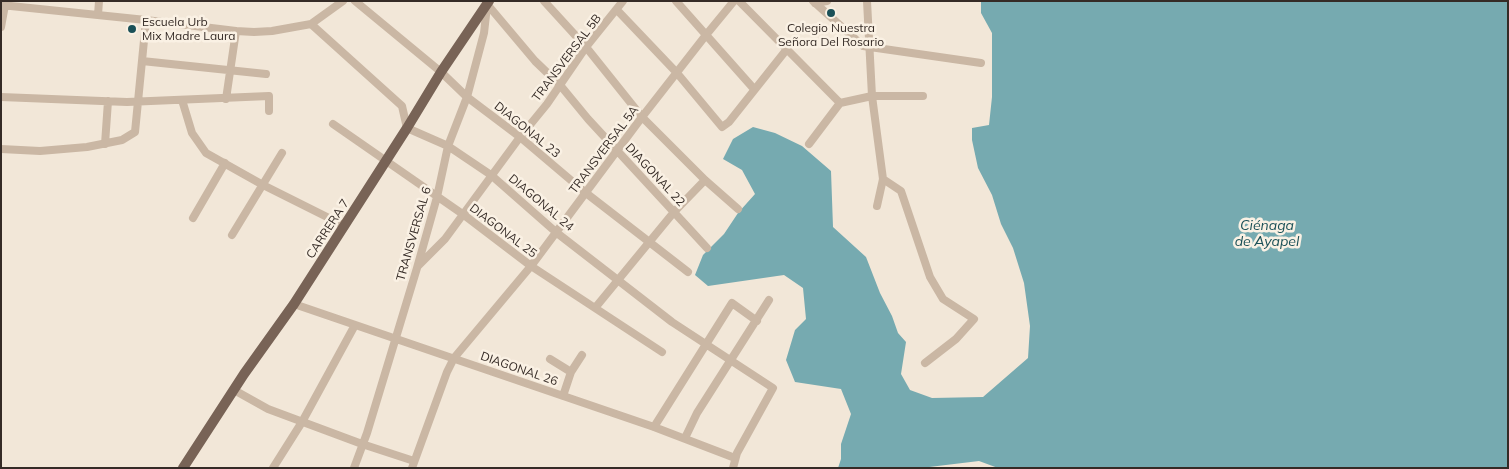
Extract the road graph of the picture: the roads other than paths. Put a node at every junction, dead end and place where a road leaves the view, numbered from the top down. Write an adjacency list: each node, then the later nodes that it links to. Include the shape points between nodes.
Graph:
1 (99, 1): 15 (street)
2 (343, 1): 17 (street)
3 (355, 1): 27 (street, DIAGONAL 23)
4 (544, 1): 21 (street)
5 (623, 1): 14 (street, TRANSVERSAL 5B)
6 (676, 1): 20 (street)
7 (734, 1): 20 (street, TRANSVERSAL 5A)
8 (739, 1): 23 (street)
9 (827, 1): 11 (street)
10 (867, 1): 22 (street)
11 (814, 2): 22 (street, via 863,46)
12 (488, 3): 27 (main road, CARRERA 7); 30 (street, DIAGONAL 22, via 535,61); 35 (street, TRANSVERSAL 6, via 484,33)
13 (3, 5): 15 (street); 18 (street)
14 (617, 10): 21 (street, TRANSVERSAL 5B); 28 (street)
15 (98, 15): 16 (street)
16 (146, 20): 19 (street); 24 (street)
17 (311, 24): 19 (street, via 272,31); 44 (street, via 402,106)
18 (1, 27)
19 (236, 31): 26 (street)
20 (706, 35): 28 (street, TRANSVERSAL 5A); 31 (street)
21 (586, 47): 30 (street, TRANSVERSAL 5B); 42 (street)
22 (869, 47): 25 (street); 32 (street)
23 (787, 49): 31 (street); 40 (street)
24 (142, 61): 26 (street); 39 (street)
25 (981, 63)
26 (231, 70): 29 (street); 36 (street)
27 (441, 72): 35 (street, DIAGONAL 23); 44 (main road, CARRERA 7)
28 (677, 73): 31 (street, via 722,127); 42 (street, TRANSVERSAL 5A)
29 (266, 74)
30 (560, 85): 45 (street, TRANSVERSAL 5B); 50 (street, DIAGONAL 22)
31 (754, 89)
32 (872, 96): 33 (street); 40 (street); 55 (street)
33 (923, 96)
34 (1, 97): 38 (street)
35 (467, 97): 45 (street, DIAGONAL 23); 48 (street, TRANSVERSAL 6)
36 (226, 99): 37 (street); 41 (street, via 269,96)
37 (182, 100): 39 (street); 53 (street, via 192,133 206,153)
38 (108, 101): 39 (street); 46 (street)
39 (138, 102): 46 (street, via 135,132 122,140)
40 (840, 103): 47 (street)
41 (270, 111)
42 (642, 117): 50 (street, TRANSVERSAL 5A); 56 (street)
43 (334, 124): 52 (street, DIAGONAL 25)
44 (408, 128): 48 (street, DIAGONAL 24); 52 (main road, CARRERA 7)
45 (520, 137): 54 (street, TRANSVERSAL 5B); 58 (street, DIAGONAL 23)
46 (104, 144): 49 (street, via 40,151)
47 (809, 144)
48 (448, 146): 54 (street, DIAGONAL 24); 59 (street, TRANSVERSAL 6)
49 (1, 150)
50 (617, 151): 58 (street, TRANSVERSAL 5A); 62 (street, DIAGONAL 22)
51 (282, 153): 57 (street)
52 (387, 160): 59 (street, DIAGONAL 25); 65 (main road, CARRERA 7)
53 (225, 163): 57 (street); 64 (street)
54 (491, 175): 63 (street, TRANSVERSAL 5B); 66 (street, DIAGONAL 24)
55 (883, 179): 60 (street); 86 (street, via 901,190 930,277 943,299 974,320 956,339)
56 (705, 180): 61 (street); 62 (street)
57 (262, 184): 65 (street); 67 (street)
58 (586, 193): 66 (street, TRANSVERSAL 5A); 68 (street, DIAGONAL 23)
59 (437, 197): 63 (street, DIAGONAL 25); 71 (street, TRANSVERSAL 6)
60 (877, 206)
61 (738, 209)
62 (674, 212): 68 (street); 69 (street, DIAGONAL 22)
63 (464, 215): 70 (street, DIAGONAL 25); 71 (street, TRANSVERSAL 5B)
64 (193, 218)
65 (345, 226): 75 (main road, CARRERA 7)
66 (557, 233): 70 (street, TRANSVERSAL 5A); 73 (street, DIAGONAL 24)
67 (232, 235)
68 (648, 243): 72 (street, DIAGONAL 23); 73 (street)
69 (707, 248)
70 (531, 266): 76 (street, DIAGONAL 25); 83 (street, TRANSVERSAL 5A)
71 (417, 268): 79 (street, TRANSVERSAL 6)
72 (688, 272)
73 (618, 281): 76 (street); 80 (street, DIAGONAL 24)
74 (769, 300): 77 (street)
75 (294, 304): 78 (street, DIAGONAL 26); 88 (main road, CARRERA 7)
76 (595, 308): 81 (street, DIAGONAL 25)
77 (756, 321): 80 (street, via 732,304); 85 (street)
78 (355, 325): 79 (street, DIAGONAL 26); 90 (street)
79 (396, 338): 83 (street, DIAGONAL 26); 93 (street, TRANSVERSAL 6)
80 (706, 344): 85 (street, DIAGONAL 24); 91 (street)
81 (662, 352)
82 (582, 355): 87 (street)
83 (454, 358): 89 (street, DIAGONAL 26); 95 (street, TRANSVERSAL 5A)
84 (550, 358): 87 (street)
85 (730, 359): 92 (street); 94 (street, DIAGONAL 24, via 773,388)
86 (925, 362)
87 (571, 372): 89 (street)
88 (234, 390): 90 (street, via 268,409); 96 (main road, CARRERA 7)
89 (563, 396): 91 (street, DIAGONAL 26)
90 (302, 422): 93 (street); 97 (street)
91 (654, 427): 92 (street, DIAGONAL 26)
92 (685, 438): 94 (street, DIAGONAL 26)
93 (362, 444): 95 (street); 98 (street, TRANSVERSAL 6)
94 (735, 458): 99 (street)
95 (413, 464)
96 (183, 468)
97 (273, 468)
98 (354, 468)
99 (733, 468)

